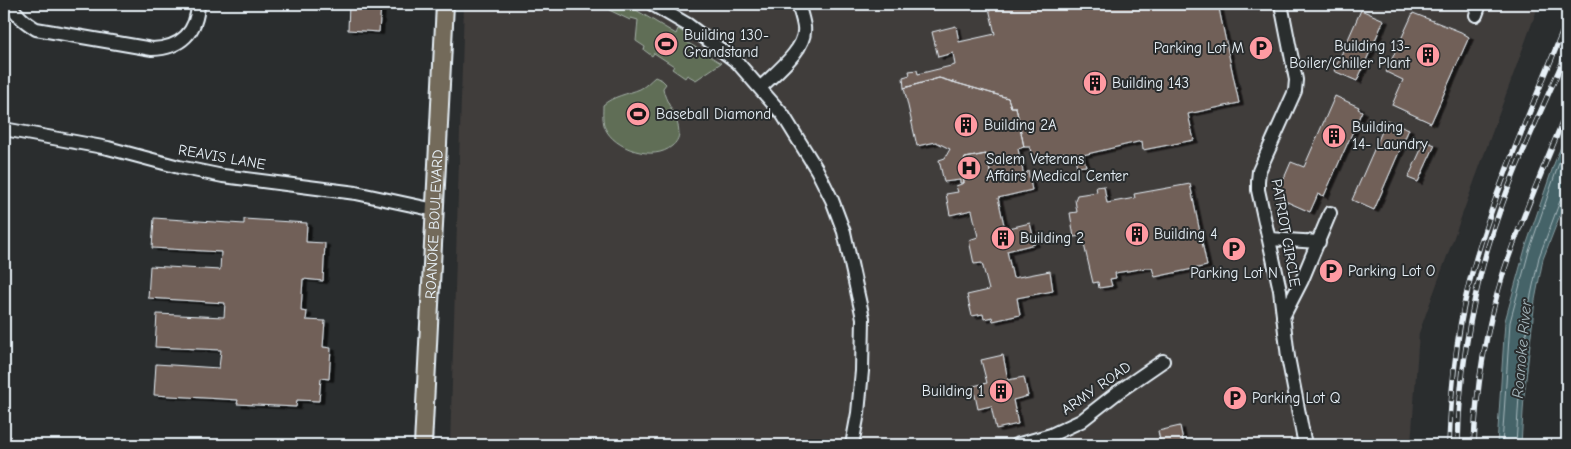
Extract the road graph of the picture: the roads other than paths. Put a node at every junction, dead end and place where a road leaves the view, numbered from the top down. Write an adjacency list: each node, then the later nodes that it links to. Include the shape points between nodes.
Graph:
1 (10, 4): 2 (street, via 26,23 36,29 152,49 181,41 194,26)
2 (198, 4)
3 (444, 4): 9 (main road, ROANOKE BOULEVARD)
4 (652, 4): 7 (street, via 688,24 737,62)
5 (798, 4): 7 (street, via 804,29 799,48)
6 (1281, 4): 11 (street, PATRIOT CIRCLE, via 1296,80 1293,97 1258,176 1258,190)
7 (760, 88): 16 (street, via 783,115 817,170 844,232 863,318 862,371)
8 (4, 129): 9 (street, REAVIS LANE, via 108,148 214,174 356,193)
9 (435, 210): 15 (main road, ROANOKE BOULEVARD)
10 (1330, 213): 12 (street)
11 (1270, 239): 12 (street); 13 (street, PATRIOT CIRCLE)
12 (1319, 242): 13 (street)
13 (1283, 317): 18 (street, PATRIOT CIRCLE)
14 (1163, 361): 17 (street, ARMY ROAD, via 1081,421 1051,435)
15 (423, 445)
16 (852, 445)
17 (1016, 445)
18 (1305, 445)

